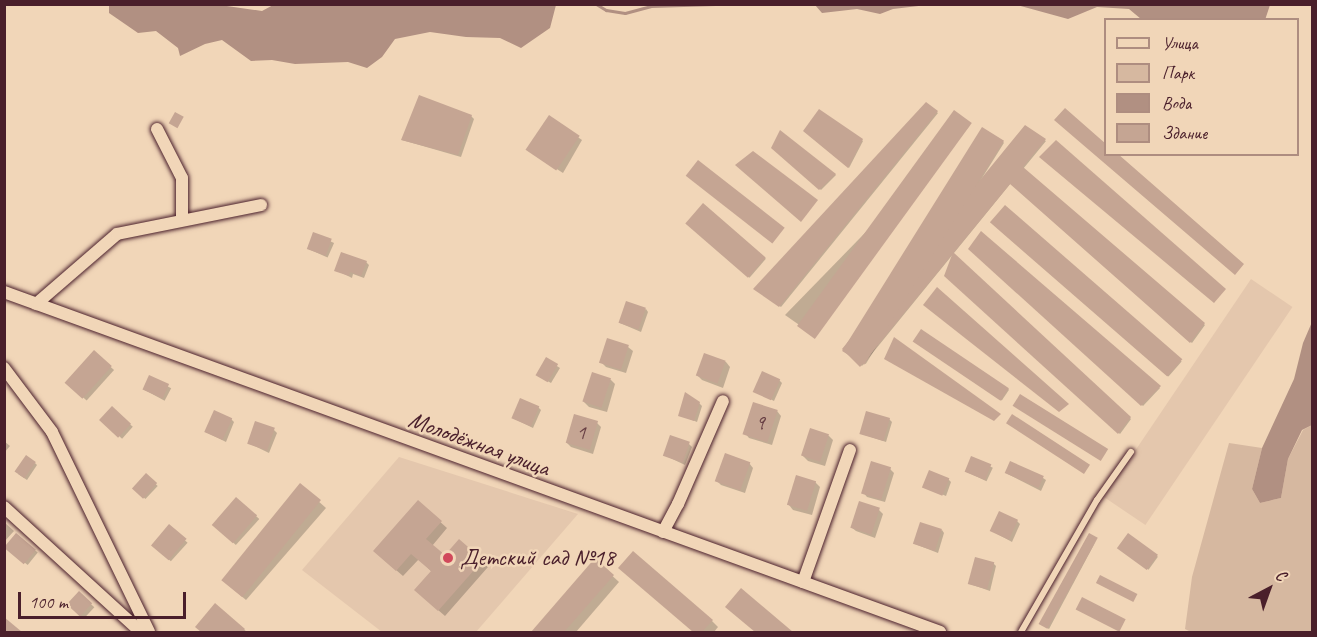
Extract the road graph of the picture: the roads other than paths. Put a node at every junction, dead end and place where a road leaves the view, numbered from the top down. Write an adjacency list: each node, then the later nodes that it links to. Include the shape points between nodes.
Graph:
1 (157, 129): 3 (street, via 182,178)
2 (261, 205): 3 (street)
3 (182, 219): 5 (street, via 117,234)
4 (4, 292): 5 (street, Молодёжная улица)
5 (36, 304): 11 (street, Молодёжная улица)
6 (4, 368): 14 (street, via 52,432)
7 (723, 401): 11 (street)
8 (850, 450): 12 (street)
9 (1131, 452): 16 (lane, via 1097,500)
10 (4, 507): 13 (street)
11 (663, 532): 12 (street, Молодёжная улица)
12 (803, 582): 15 (street, Молодёжная улица)
13 (141, 633)
14 (149, 633)
15 (940, 633)
16 (1021, 633)

